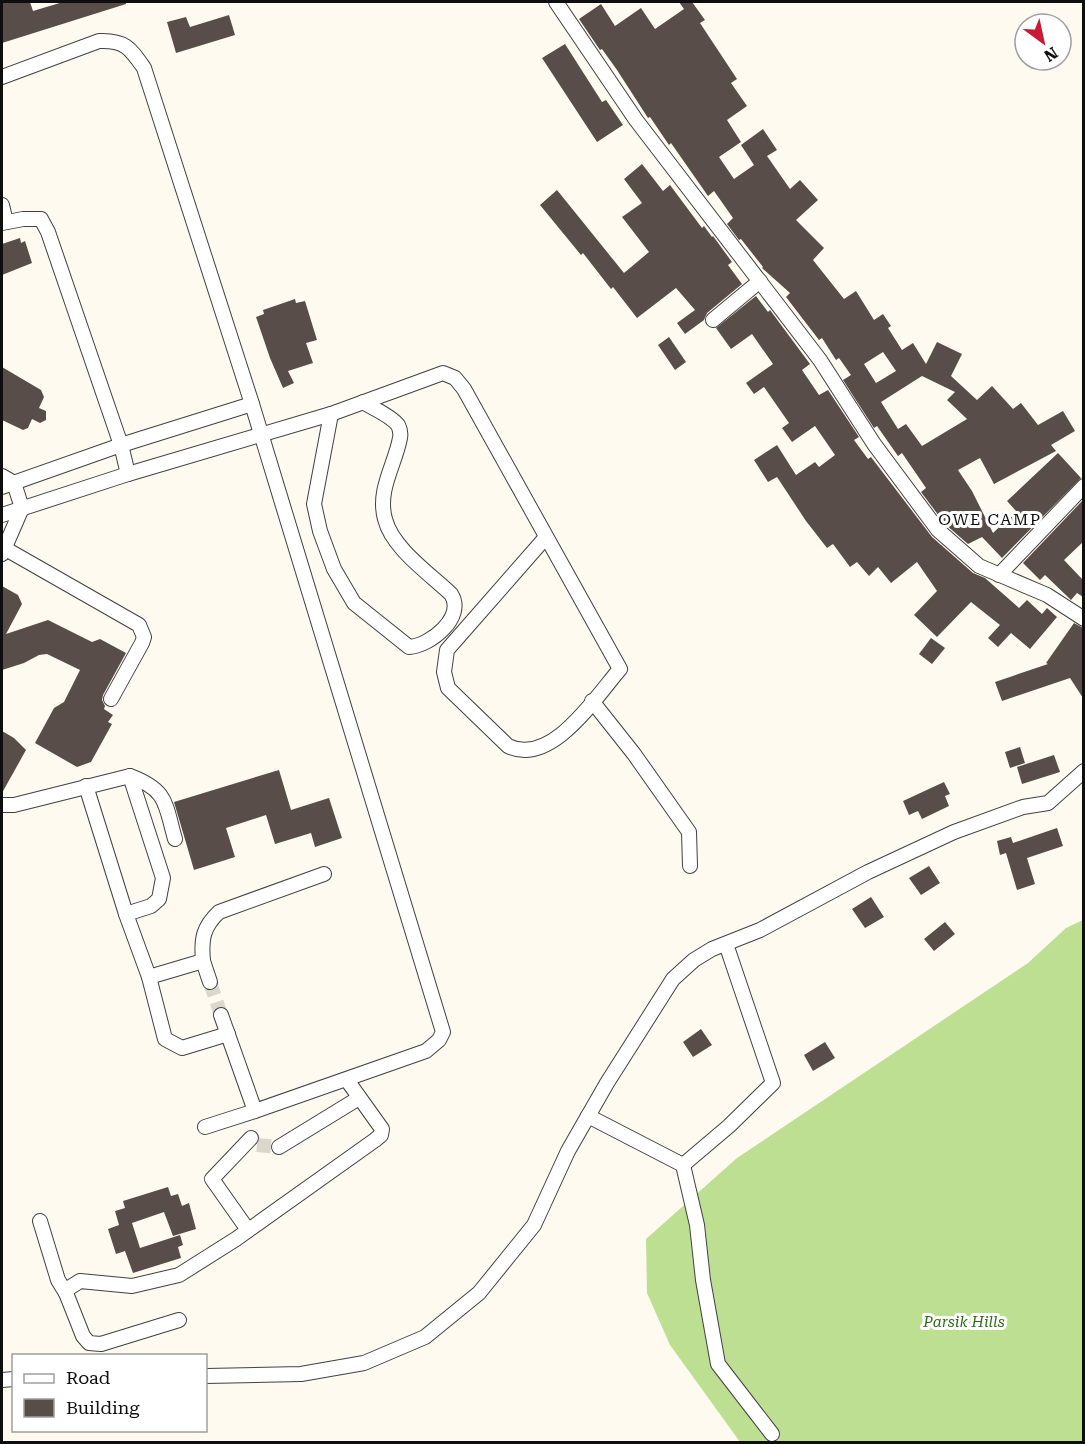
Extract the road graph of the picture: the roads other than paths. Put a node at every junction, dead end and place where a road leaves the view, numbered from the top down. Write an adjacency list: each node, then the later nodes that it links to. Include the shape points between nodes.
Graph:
1 (556, 2): 5 (street, via 636,120)
2 (2, 77): 8 (street, via 99,41 114,40 129,48 144,68)
3 (2, 205): 4 (street)
4 (4, 223): 11 (street, via 35,218 44,224)
5 (760, 281): 6 (street); 20 (street, via 938,530 979,566)
6 (713, 320)
7 (363, 402): 9 (street); 9 (street, via 393,420 401,431 383,495 385,519 405,553 456,601 448,624 420,646 409,647 354,603 334,569 314,504); 18 (street, via 443,373 455,378)
8 (252, 404): 10 (street); 11 (street)
9 (331, 414): 10 (street)
10 (261, 434): 12 (street); 38 (street, via 443,1032 426,1051)
11 (121, 445): 12 (street); 14 (street)
12 (128, 474): 16 (street)
13 (2, 476): 14 (street)
14 (8, 485): 16 (street)
15 (1083, 486): 20 (street)
16 (22, 508): 17 (street); 19 (street)
17 (2, 515)
18 (546, 537): 23 (street, via 620,669); 23 (street, via 447,650 444,672 448,688 516,750 537,749 552,742)
19 (3, 551): 22 (street, via 139,625 142,643)
20 (999, 575): 21 (street, via 1047,595)
21 (1083, 619)
22 (111, 699)
23 (592, 701): 29 (street, via 689,832)
24 (1083, 771): 32 (street, via 1048,803 1023,807 954,832)
25 (130, 776): 26 (street); 28 (street, via 162,796); 31 (street, via 164,878 159,899 151,906)
26 (86, 786): 27 (street); 31 (street)
27 (2, 805)
28 (176, 839)
29 (690, 866)
30 (324, 874): 33 (street, via 219,912 207,924)
31 (126, 914): 34 (street)
32 (726, 944): 41 (street, via 694,960 673,979); 45 (street, via 773,1083)
33 (203, 961): 34 (street); 35 (street)
34 (149, 977): 37 (street, via 165,1039 182,1048)
35 (210, 982)
36 (222, 1015): 37 (street)
37 (228, 1034): 40 (street)
38 (347, 1080): 39 (street); 40 (street)
39 (359, 1098): 44 (street); 47 (street, via 381,1129 381,1135)
40 (255, 1112): 42 (street)
41 (588, 1116): 45 (street); 50 (street, via 534,1225 479,1293 425,1337 364,1363 302,1374)
42 (238, 1117): 43 (street); 47 (street, via 254,1142 212,1179)
43 (204, 1127)
44 (279, 1147)
45 (682, 1165): 51 (street, via 698,1225 718,1364)
46 (40, 1221): 48 (street, via 58,1280)
47 (249, 1230): 48 (street, via 179,1275 132,1286 80,1281)
48 (66, 1293): 49 (street, via 89,1343 101,1344)
49 (179, 1320)
50 (207, 1376)
51 (772, 1434)

